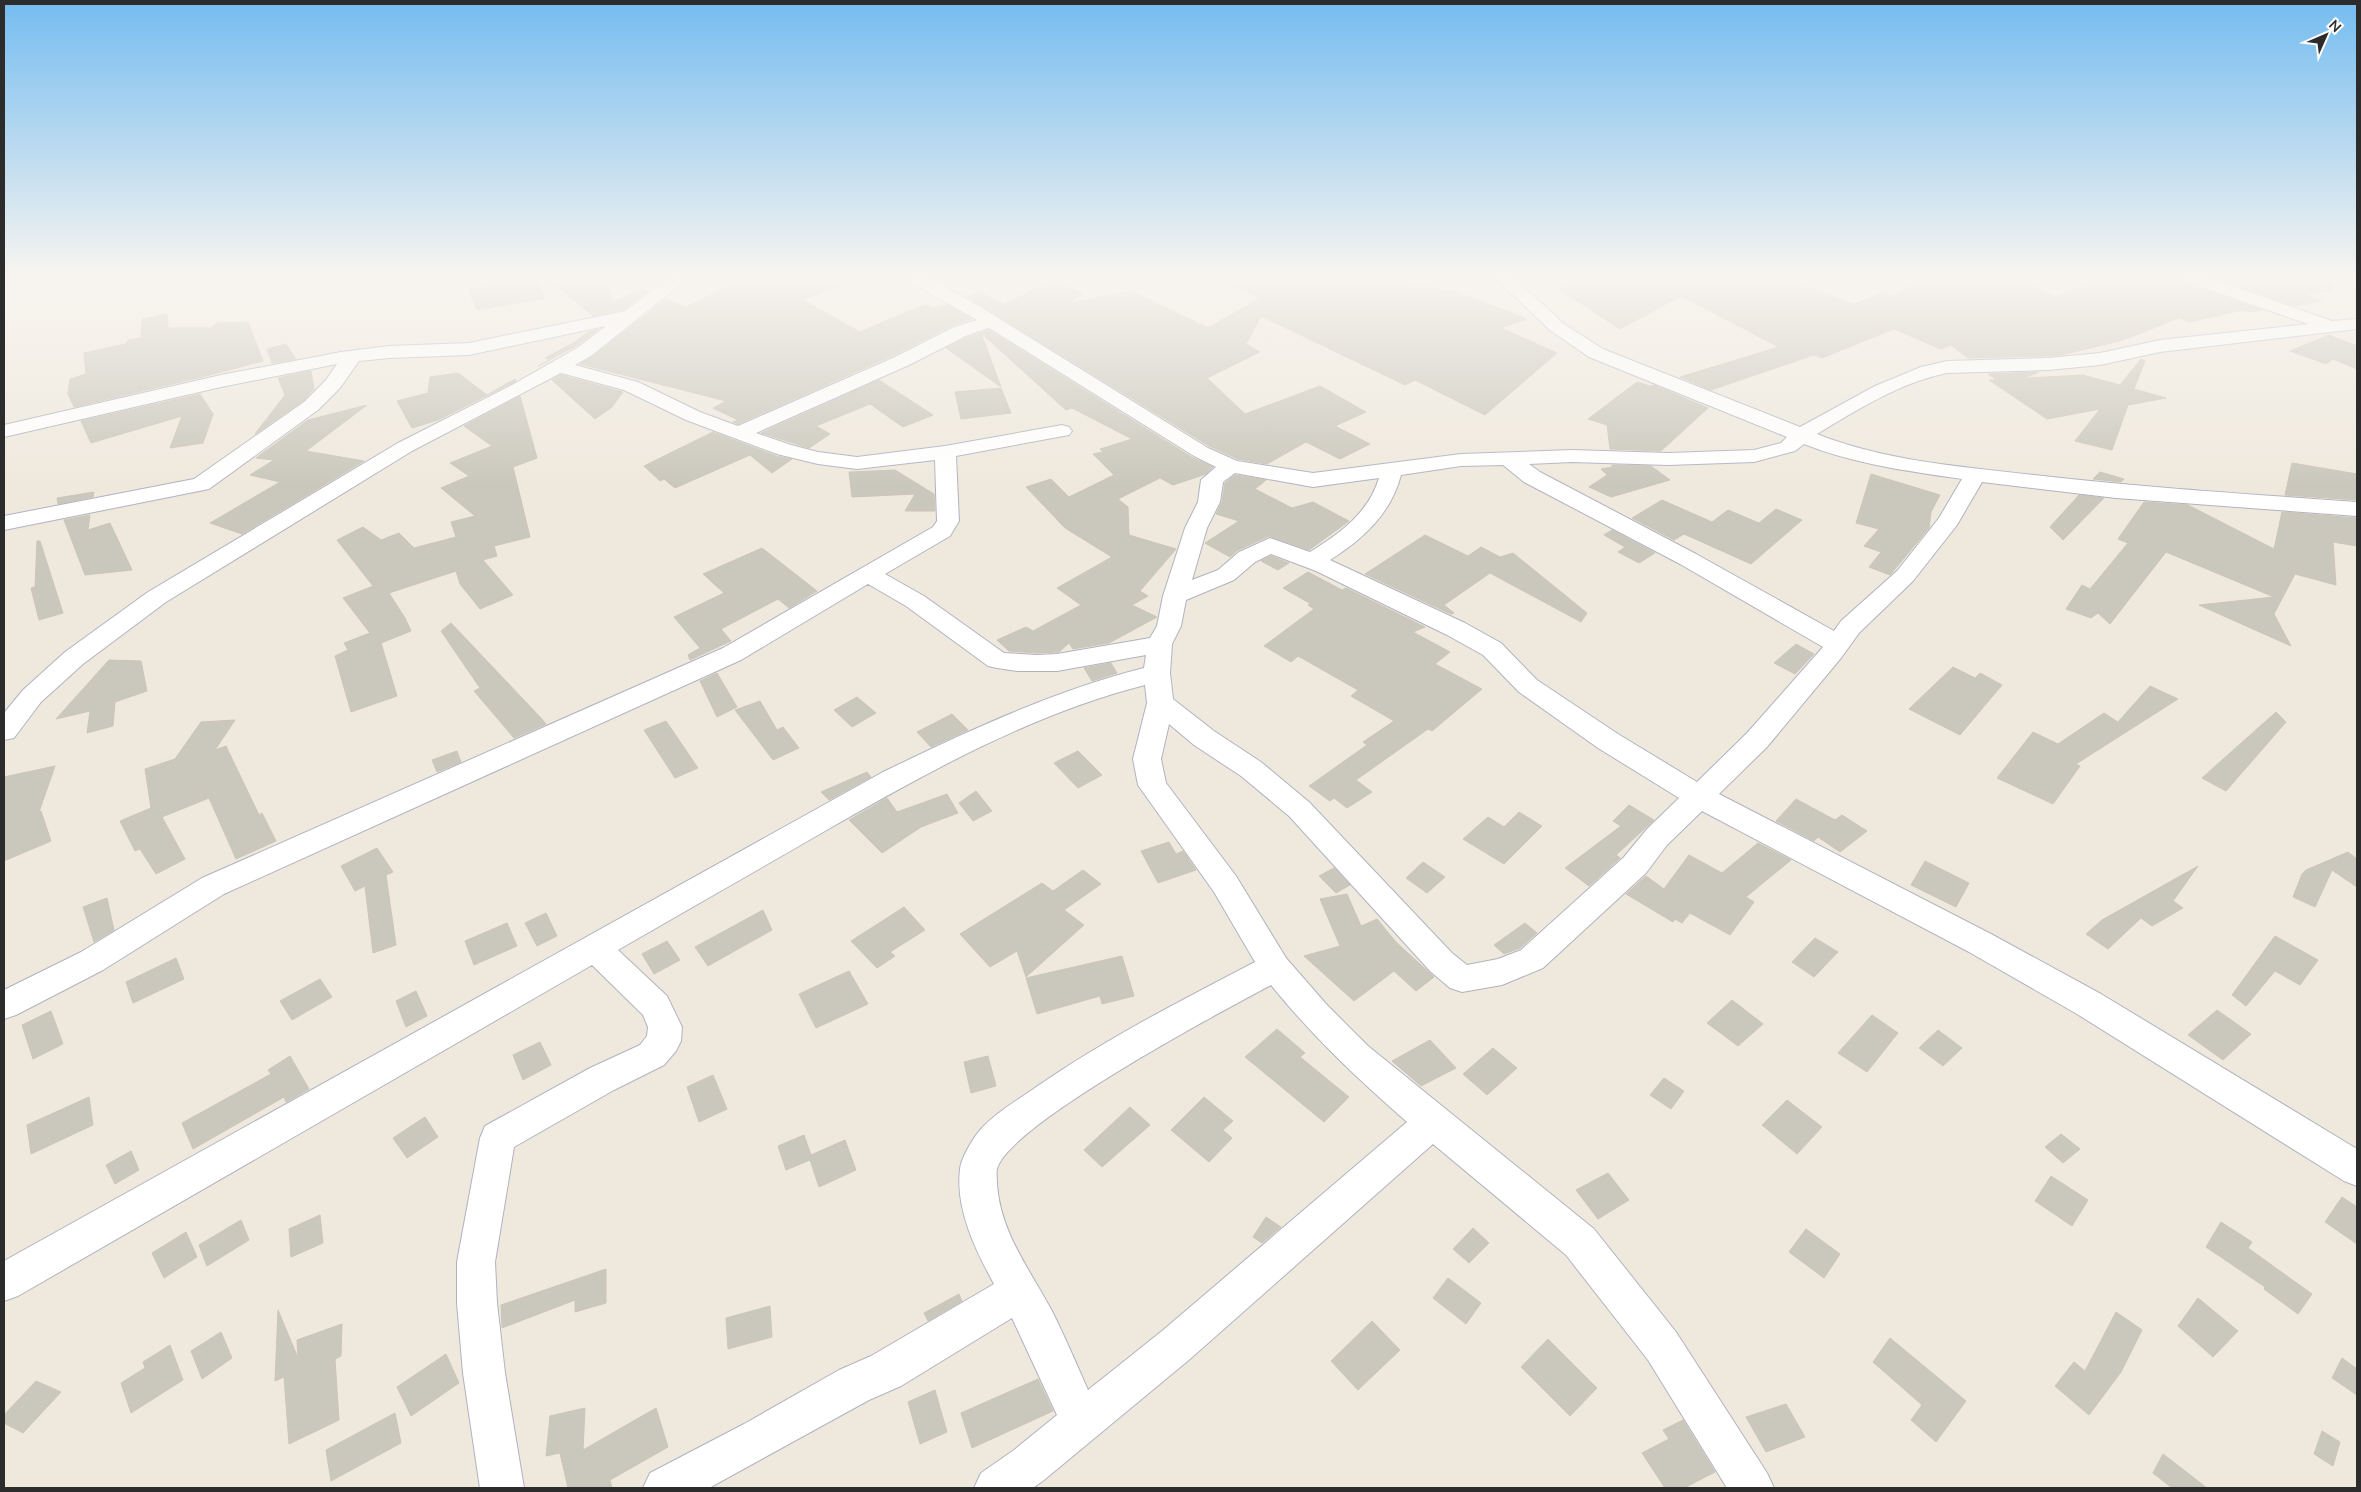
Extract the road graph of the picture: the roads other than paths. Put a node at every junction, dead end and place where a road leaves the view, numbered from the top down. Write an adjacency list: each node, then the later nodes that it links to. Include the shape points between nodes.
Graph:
1 (485, 346): 7 (street)
2 (592, 346): 8 (street)
3 (932, 346): 11 (street)
4 (1028, 346): 15 (street, via 1156,426)
5 (1582, 346): 12 (street)
6 (2163, 346): 12 (street, via 2100,360 1947,367 1928,371 1882,390)
7 (352, 356): 9 (street); 19 (street, via 333,384 311,406 201,484)
8 (558, 366): 11 (street, via 631,386 693,416); 25 (street, via 405,447 157,597 74,658 32,696)
9 (4, 431)
10 (1062, 431): 13 (street)
11 (738, 433): 13 (street, via 784,450 846,462)
12 (1801, 435): 14 (street, via 1788,447 1754,456); 17 (street, via 1861,455)
13 (945, 452): 21 (street, via 946,526 938,535)
14 (1508, 458): 16 (street); 23 (street, via 1532,477 1688,559)
15 (1231, 466): 16 (street, via 1314,480); 22 (street, via 1212,480 1209,502 1196,528)
16 (1399, 468): 20 (street, via 1391,472 1388,486 1363,523 1343,542)
17 (1975, 475): 18 (street, via 2116,491); 23 (street, via 1949,520 1905,576 1850,627)
18 (2357, 509)
19 (4, 523)
20 (1312, 561): 22 (street, via 1270,545 1226,575); 26 (street, via 1492,649 1528,686 1608,741)
21 (869, 575): 24 (street, via 915,601 997,660); 29 (street, via 732,654 430,786 213,886 92,961)
22 (1175, 596): 24 (street)
23 (1837, 644): 26 (street, via 1757,740)
24 (1159, 673): 26 (street, via 1204,738 1251,769 1299,810 1441,962 1462,979 1502,972 1532,959 1635,865 1656,837); 27 (street, via 1084,692 999,726 893,779); 28 (street, via 1147,760 1152,785 1225,884)
25 (4, 732)
26 (1700, 797): 31 (street, via 1980,943 2089,1004)
27 (594, 948): 32 (street); 35 (street, via 655,1006 665,1027 664,1041 652,1055 498,1138 476,1262 484,1373)
28 (1274, 967): 30 (street, via 1356,1056); 33 (street, via 1132,1045 1040,1103 990,1146 978,1166 984,1221 1000,1261)
29 (4, 1005)
30 (1433, 1122): 34 (street, via 1176,1345); 38 (street, via 1580,1242 1662,1346)
31 (2357, 1169)
32 (4, 1282)
33 (1018, 1292): 34 (street, via 1047,1344); 36 (street, via 886,1371 854,1385)
34 (1081, 1421): 37 (street, via 1030,1465)
35 (502, 1488)
36 (665, 1488)
37 (996, 1488)
38 (1752, 1488)

